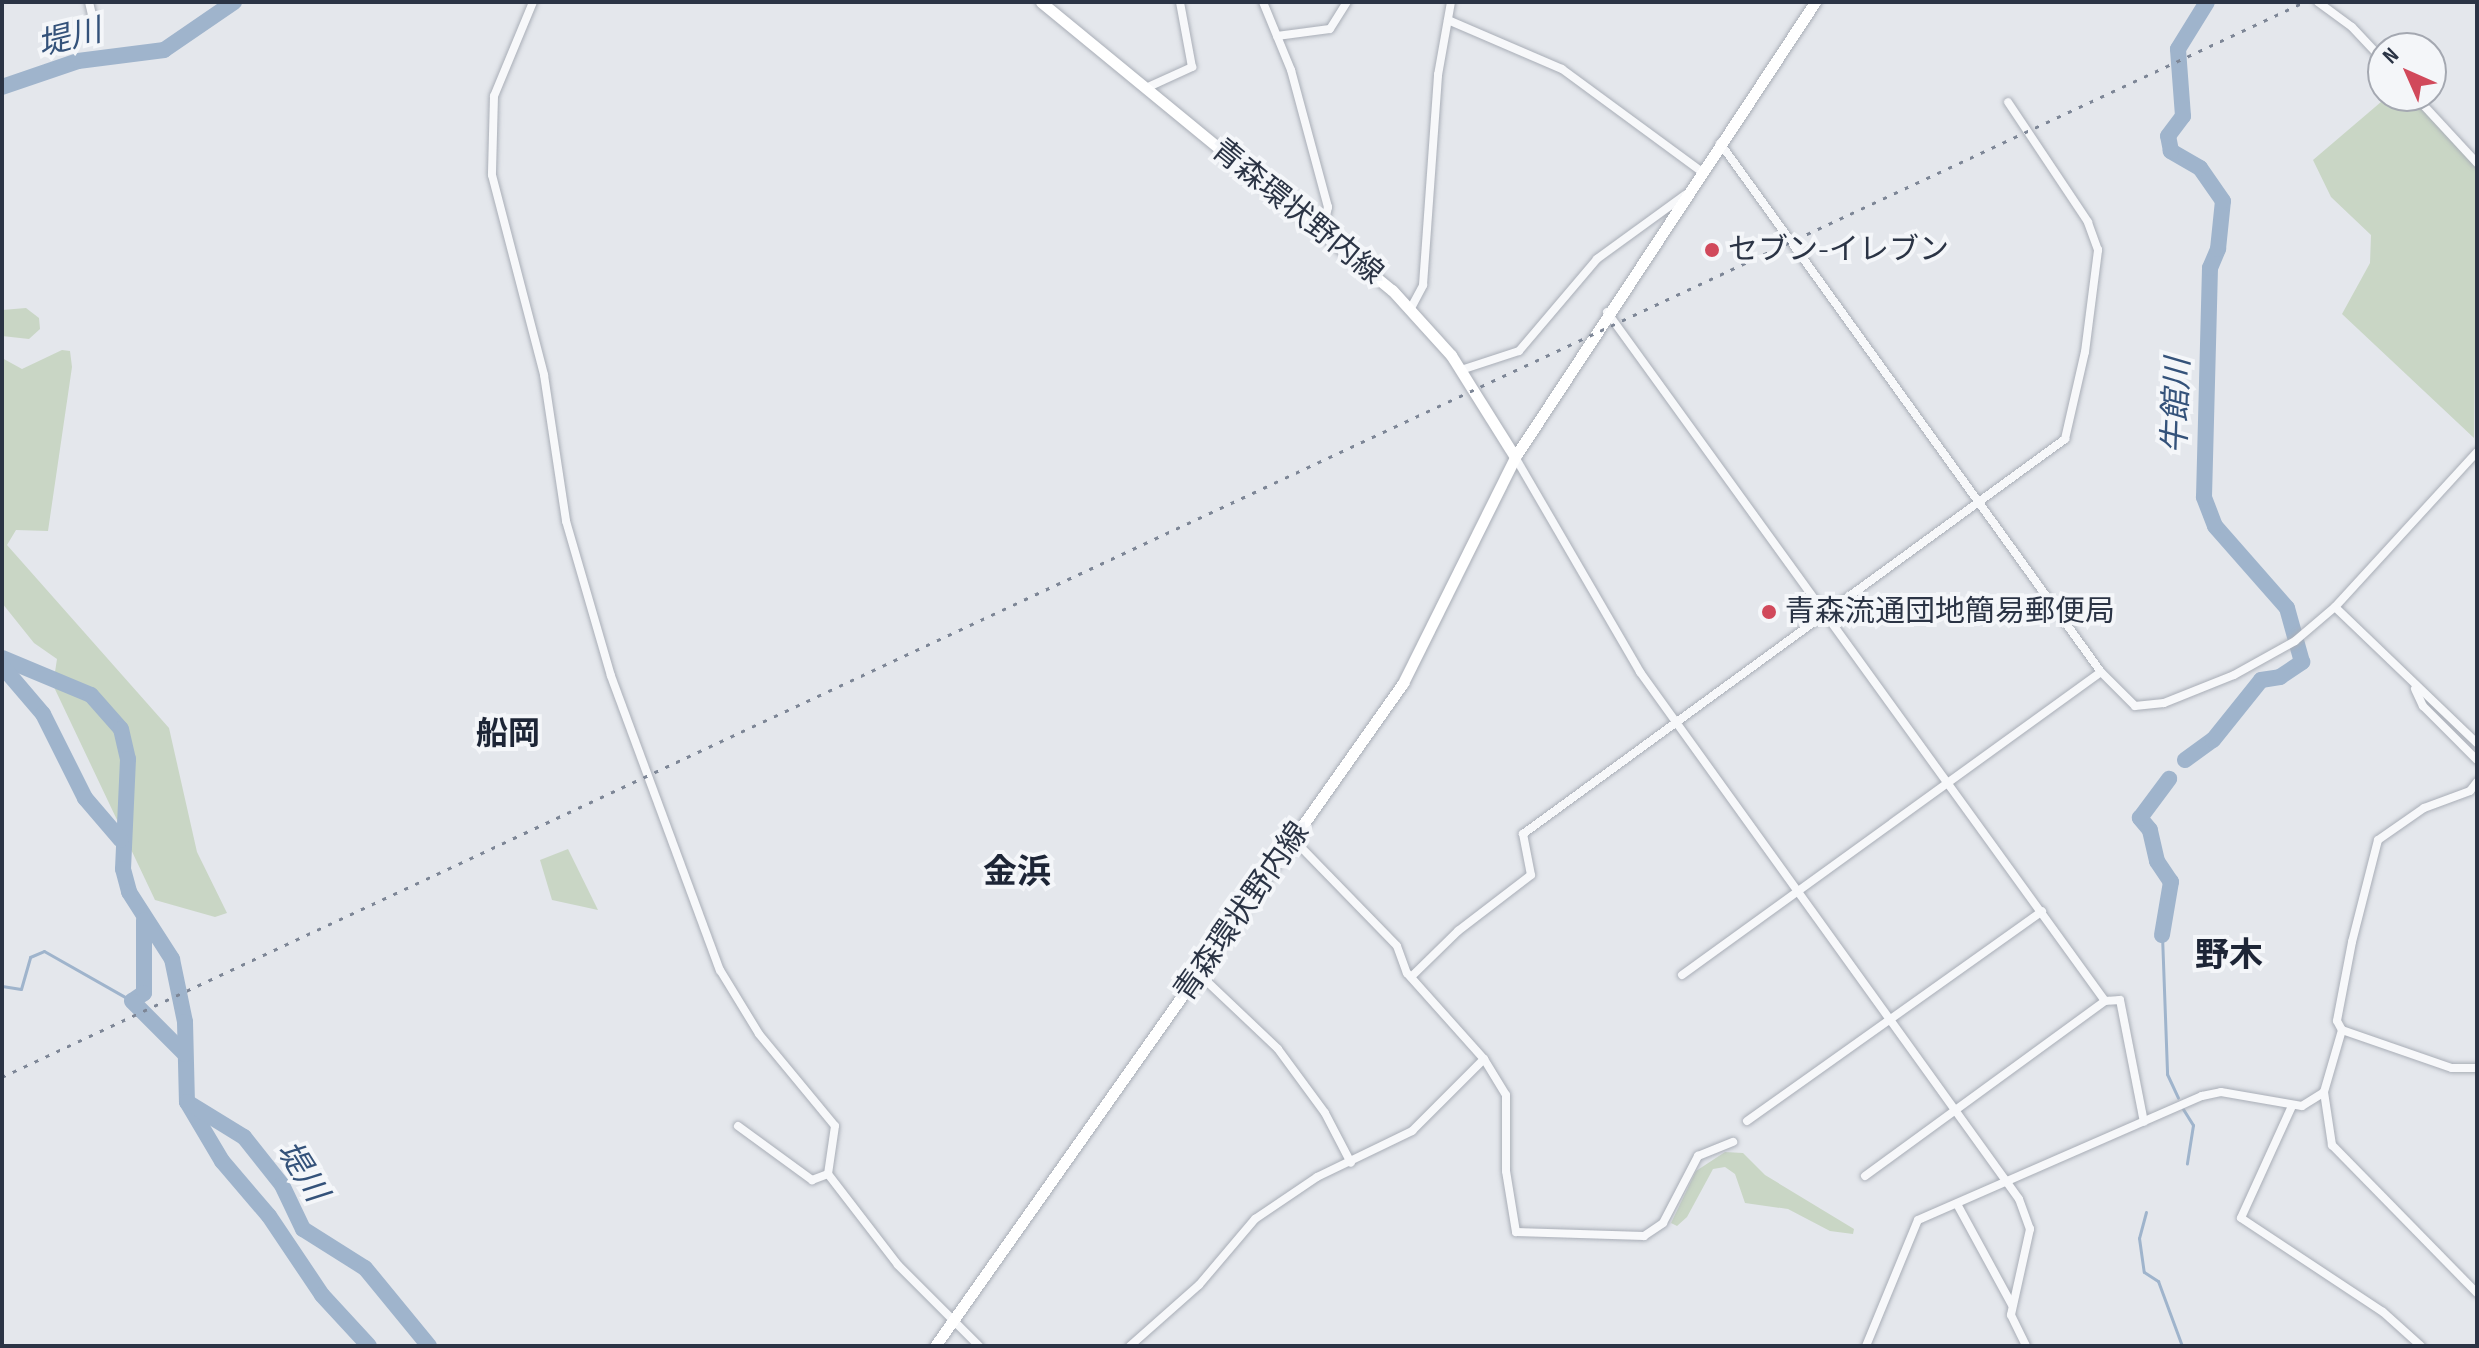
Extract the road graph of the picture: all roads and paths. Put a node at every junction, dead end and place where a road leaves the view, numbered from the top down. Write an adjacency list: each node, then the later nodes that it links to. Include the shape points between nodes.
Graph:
1 (89, 2): 11 (street)
2 (533, 2): 56 (street, via 494,96 491,160 496,202 544,375 566,521 617,695 718,966 759,1034 835,1126)
3 (1041, 2): 14 (main road, 青森環状野内線)
4 (1180, 2): 14 (street, via 1192,67)
5 (1263, 2): 12 (street)
6 (1347, 2): 12 (street, via 1330,29)
7 (1451, 2): 10 (street)
8 (1815, 2): 17 (main road, 青森環状野内線)
9 (2318, 2): 13 (street)
10 (1448, 20): 19 (street, via 1562,69); 22 (street, via 1438,75 1423,285)
11 (94, 24)
12 (1277, 36): 21 (street, via 1328,207)
13 (2367, 43)
14 (1146, 88): 21 (main road, 青森環状野内線)
15 (2008, 102): 27 (street, via 2096,237 2098,265 2072,421 2054,450)
16 (2430, 112): 18 (street)
17 (1720, 143): 19 (main road, 青森環状野内線); 27 (street)
18 (2477, 163)
19 (1701, 171): 20 (main road, 青森環状野内線)
20 (1685, 195): 23 (main road, 青森環状野内線); 24 (street, via 1597,259 1519,351)
21 (1322, 232): 22 (main road, 青森環状野内線)
22 (1411, 308): 24 (main road, 青森環状野内線)
23 (1607, 312): 26 (main road, 青森環状野内線); 29 (street)
24 (1461, 370): 26 (main road, 青森環状野内線)
25 (2477, 452): 28 (street)
26 (1515, 457): 32 (street, via 1617,636); 37 (main road, 青森環状野内線, via 1403,683)
27 (1981, 504): 29 (street); 30 (street)
28 (2335, 607): 30 (street, via 2284,648 2234,675 2142,708 2123,699); 31 (street)
29 (1826, 615): 32 (street); 36 (street)
30 (2101, 672): 36 (street)
31 (2413, 683): 33 (street); 34 (street, via 2423,706)
32 (1677, 722): 38 (street); 42 (street, via 1523,834 1531,875 1458,931)
33 (2477, 743)
34 (2477, 760)
35 (2477, 782): 45 (street, via 2470,791 2424,808 2378,840 2337,1021)
36 (1947, 783): 38 (street); 39 (street)
37 (1293, 839): 40 (main road, 青森環状野内線); 42 (street, via 1397,946)
38 (1798, 891): 41 (street); 44 (street)
39 (2042, 911): 43 (street); 44 (street)
40 (1198, 973): 55 (street, via 1278,1049 1325,1113); 62 (main road, 青森環状野内線)
41 (1682, 975)
42 (1411, 977): 46 (street)
43 (2105, 1001): 50 (street); 52 (street, via 2120,1000)
44 (1890, 1019): 50 (street); 51 (street)
45 (2342, 1030): 47 (street, via 2452,1068); 48 (street)
46 (1484, 1059): 54 (street, via 1506,1095 1506,1171 1516,1232 1644,1236 1663,1223 1698,1156); 55 (street, via 1412,1131)
47 (2477, 1068)
48 (2324, 1092): 49 (street, via 2314,1103); 60 (street, via 2332,1145)
49 (2292, 1106): 52 (street, via 2221,1092); 68 (street, via 2241,1218 2383,1312)
50 (1957, 1111): 57 (street); 58 (street)
51 (1747, 1121)
52 (2144, 1122): 58 (street)
53 (738, 1126): 56 (street, via 812,1180)
54 (1733, 1142)
55 (1351, 1163): 65 (street, via 1317,1177 1255,1219 1199,1285)
56 (828, 1174): 62 (street, via 898,1265)
57 (1865, 1176)
58 (2009, 1181): 59 (street); 61 (street, via 2030,1229)
59 (1957, 1204): 61 (street); 66 (street, via 1918,1220)
60 (2477, 1293)
61 (2012, 1305): 67 (street, via 2015,1327)
62 (954, 1320): 63 (main road, 青森環状野内線); 64 (street)
63 (935, 1346)
64 (979, 1346)
65 (1130, 1346)
66 (1866, 1346)
67 (2026, 1346)
68 (2421, 1346)

